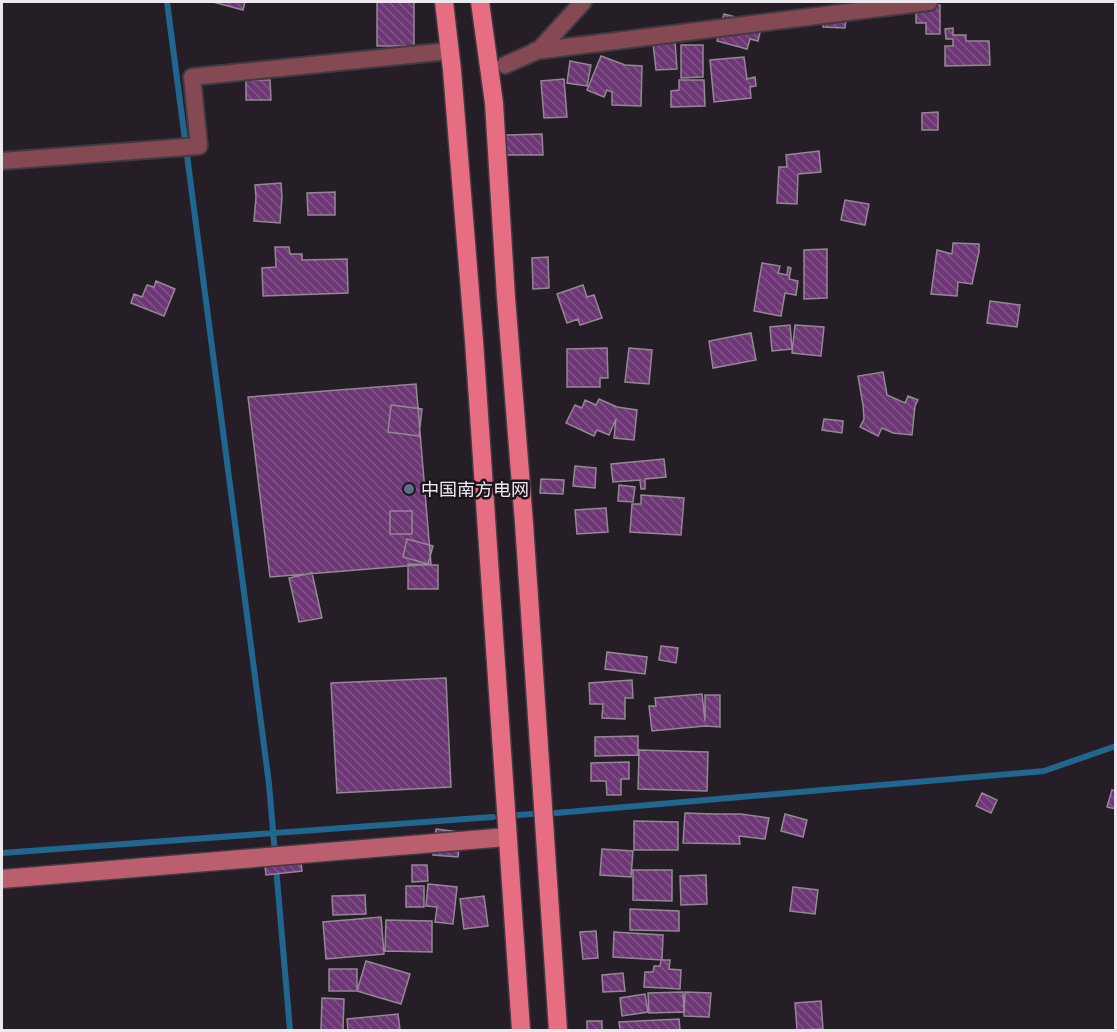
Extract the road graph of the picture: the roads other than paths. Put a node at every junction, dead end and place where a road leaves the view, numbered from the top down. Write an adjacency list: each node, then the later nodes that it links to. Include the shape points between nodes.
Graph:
1 (444, 2): 5 (main road)
2 (480, 2): 12 (main road, via 494,103)
3 (583, 2): 6 (street)
4 (929, 2): 6 (street)
5 (450, 51): 8 (street, via 192,77 199,146); 9 (main road)
6 (535, 51): 7 (street)
7 (505, 65)
8 (2, 161)
9 (507, 837): 10 (street); 11 (main road)
10 (2, 879)
11 (521, 1030)
12 (558, 1030)

